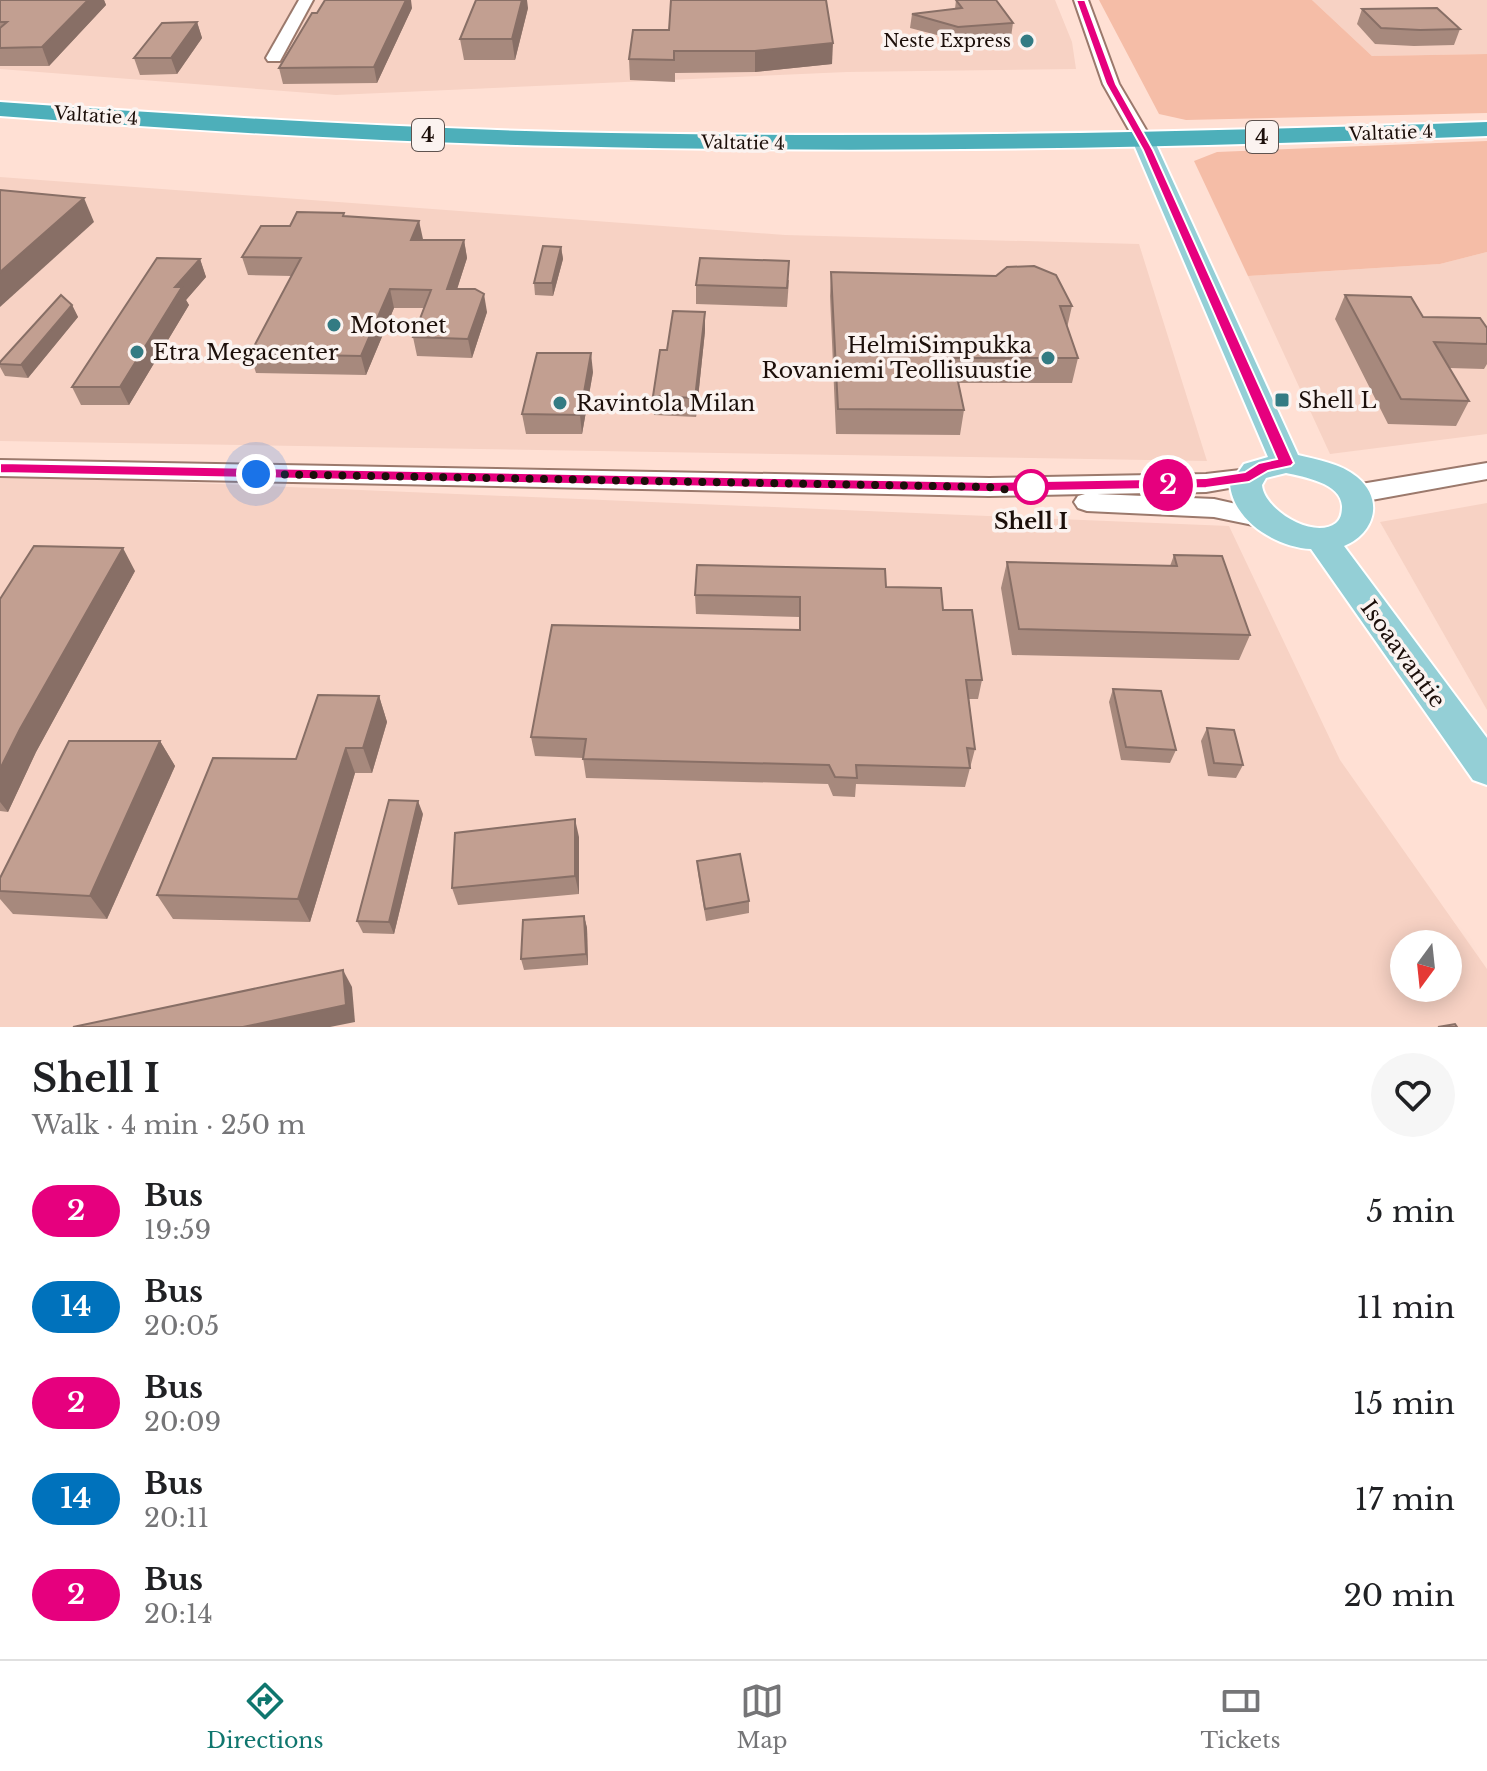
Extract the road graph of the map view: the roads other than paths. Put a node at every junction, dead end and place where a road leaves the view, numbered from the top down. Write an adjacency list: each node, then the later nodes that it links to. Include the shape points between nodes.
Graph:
1 (306, 0): 3 (street)
2 (1081, 0): 6 (street, via 1111,84)
3 (274, 58)
4 (0, 109): 6 (highway, Valtatie 4 / 4, via 565,141)
5 (1487, 129): 6 (highway, Valtatie 4 / 4)
6 (1143, 140): 7 (main road)
7 (1286, 463): 10 (main road, via 1264,466); 12 (main road, via 1331,475)
8 (0, 468): 11 (street)
9 (1487, 471): 12 (street)
10 (1249, 477): 11 (street, via 1206,483); 13 (main road, via 1246,492)
11 (989, 487): 13 (street, via 1087,502 1214,508)
12 (1355, 494): 14 (main road, via 1362,510 1358,525 1343,535)
13 (1263, 518): 14 (main road, via 1290,532)
14 (1320, 538): 15 (main road, Isoaavantie)
15 (1487, 768)

